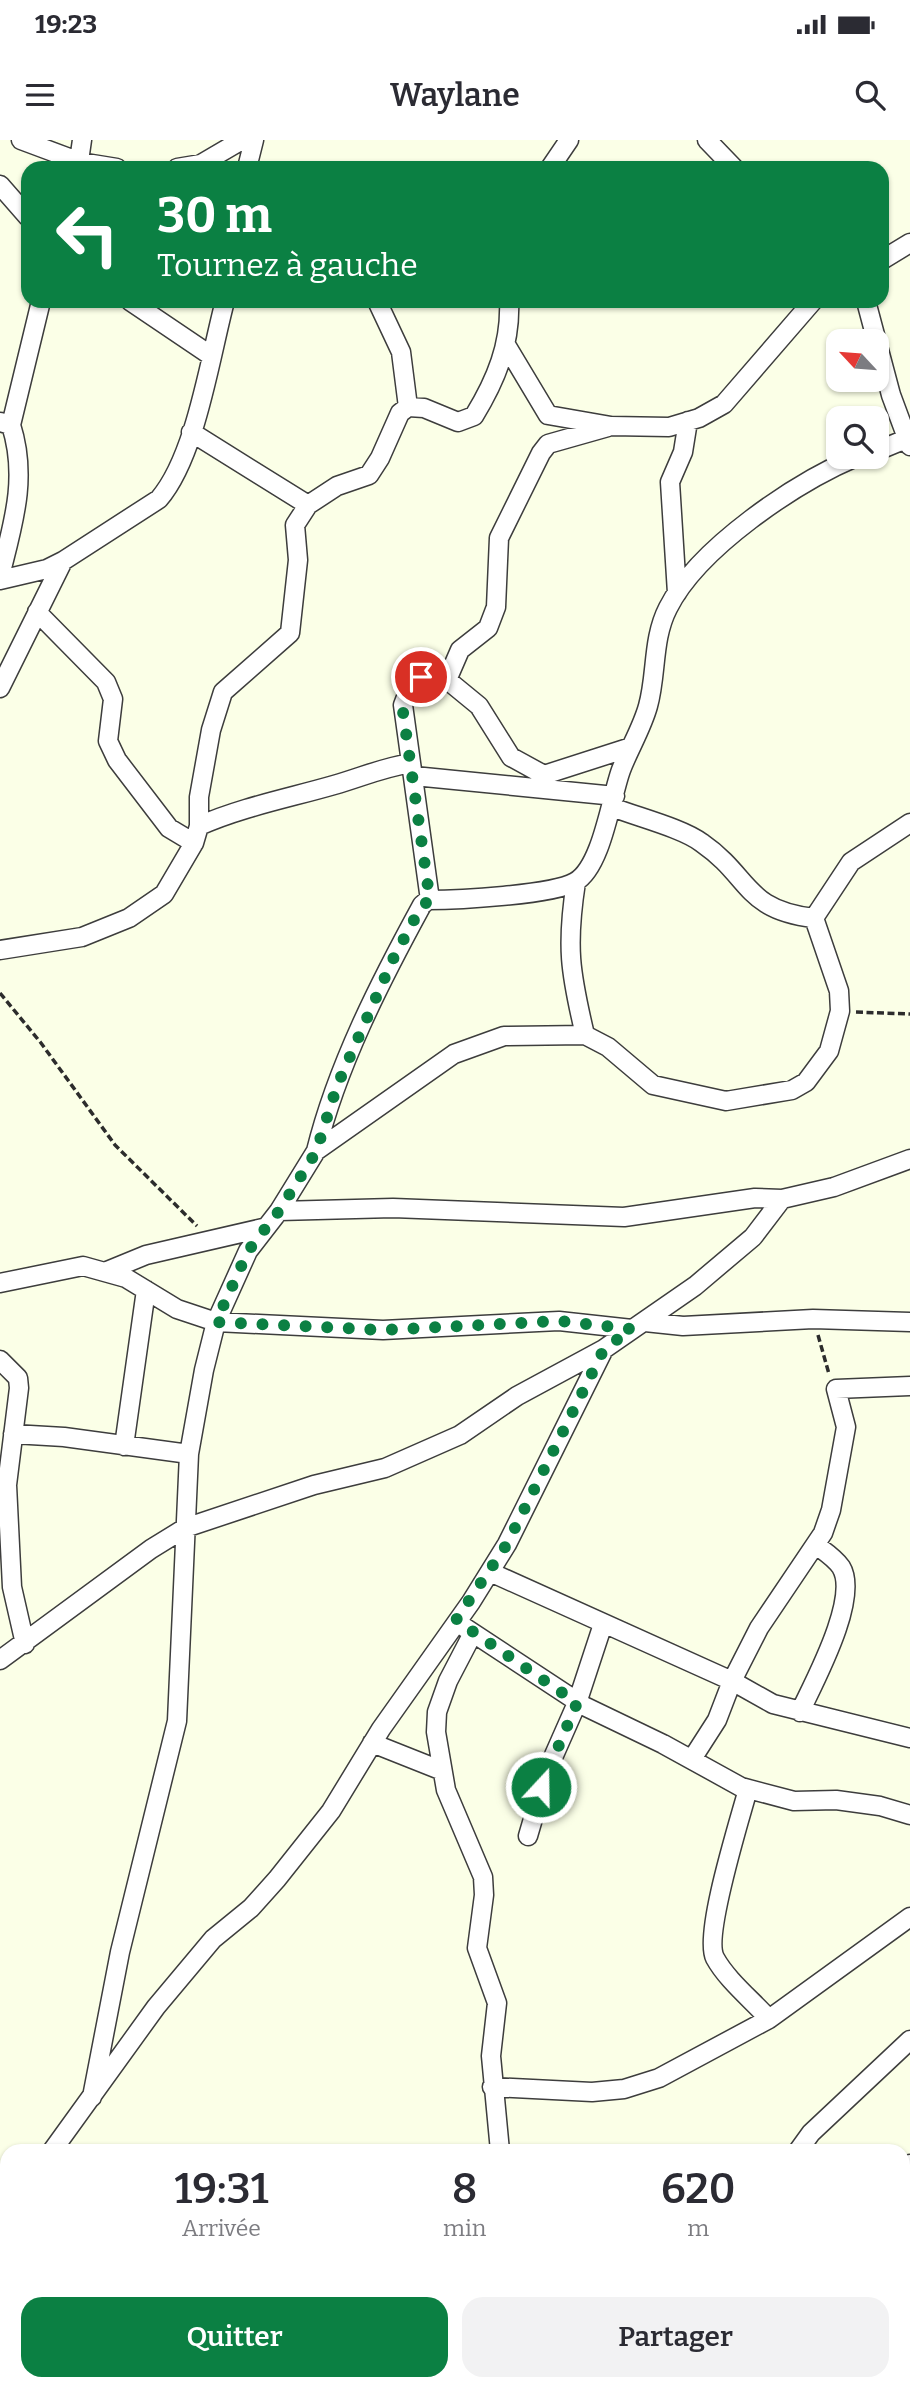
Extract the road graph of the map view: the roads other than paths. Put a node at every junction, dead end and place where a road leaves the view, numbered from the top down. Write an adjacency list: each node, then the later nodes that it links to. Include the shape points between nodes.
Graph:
1 (21, 140): 7 (street)
2 (82, 140): 8 (street)
3 (242, 140): 9 (street)
4 (254, 140): 10 (street)
5 (569, 140): 11 (street)
6 (707, 140): 12 (street)
7 (70, 161)
8 (79, 161)
9 (206, 161)
10 (249, 161)
11 (555, 161)
12 (727, 161)
13 (0, 185): 14 (street)
14 (21, 209)
15 (910, 243): 16 (street)
16 (889, 256)
17 (39, 308): 28 (street)
18 (140, 308): 25 (street)
19 (223, 308): 25 (street)
20 (380, 308): 26 (street, via 401,352)
21 (509, 308): 24 (street)
22 (807, 308): 27 (street, via 724,404)
23 (868, 308): 31 (street)
24 (506, 345): 26 (street, via 474,416 458,422 424,408); 29 (street, via 548,415)
25 (210, 355): 30 (street)
26 (408, 407): 34 (street, via 400,413 369,475 337,486)
27 (688, 421): 29 (street, via 669,427); 37 (street, via 683,452 670,482)
28 (5, 424): 36 (street, via 20,477)
29 (611, 426): 39 (street, via 548,444 541,453 499,538 496,607 488,628 460,650)
30 (191, 432): 34 (street); 35 (street, via 181,465 159,499)
31 (908, 442): 32 (street)
32 (889, 448)
33 (829, 469): 37 (street, via 730,536)
34 (308, 505): 45 (street, via 295,525 298,559 290,633 223,692 211,730)
35 (63, 561): 36 (street, via 47,569); 38 (street)
36 (0, 578)
37 (677, 593): 41 (street, via 656,642 648,706)
38 (37, 612): 40 (street); 45 (street, via 106,682 113,699 108,741 117,760 169,828)
39 (447, 680): 41 (street, via 479,706 511,757 544,775); 42 (street, via 440,674 421,677 408,688 402,705)
40 (0, 688)
41 (631, 747): 43 (street)
42 (413, 770): 43 (street); 45 (street, via 379,768 222,816); 47 (street)
43 (613, 801): 46 (street, via 603,837); 48 (street, via 700,842 758,901 785,915)
44 (910, 823): 48 (street, via 851,862)
45 (197, 834): 49 (street, via 164,894 129,918 82,937)
46 (576, 882): 47 (street, via 515,894); 50 (street, via 568,930 569,964)
47 (430, 901): 51 (street, via 422,905 364,1022 324,1117)
48 (814, 918): 50 (street, via 839,991 840,1011 830,1051 806,1082 792,1090 726,1101 653,1085 608,1047)
49 (0, 950)
50 (585, 1035): 51 (street, via 504,1036 454,1054)
51 (316, 1152): 54 (street)
52 (907, 1157): 53 (street, via 844,1184)
53 (782, 1199): 54 (street, via 755,1198 624,1217 393,1208); 61 (street, via 753,1237)
54 (279, 1211): 55 (street)
55 (263, 1228): 56 (street, via 146,1255); 59 (street)
56 (107, 1271): 57 (street, via 83,1266); 58 (street)
57 (0, 1283)
58 (146, 1290): 59 (street, via 177,1309); 66 (street)
59 (216, 1322): 61 (street, via 383,1330 559,1321); 67 (street)
60 (910, 1322): 61 (street, via 814,1319)
61 (638, 1326): 62 (street)
62 (604, 1349): 69 (street, via 517,1396 460,1435 385,1468 314,1485); 71 (street, via 535,1492)
63 (0, 1360): 65 (street, via 18,1378)
64 (910, 1386): 70 (street, via 836,1389 846,1427 831,1510)
65 (8, 1446): 66 (street, via 64,1437); 68 (street)
66 (124, 1446): 67 (street)
67 (189, 1454): 69 (street)
68 (4, 1514): 72 (street)
69 (185, 1528): 76 (street); 92 (street, via 177,1721 120,1952)
70 (816, 1545): 78 (street, via 780,1594); 80 (street, via 840,1565 844,1599 836,1631)
71 (490, 1572): 73 (street); 74 (street)
72 (6, 1574): 76 (street)
73 (456, 1620): 75 (street); 82 (street)
74 (603, 1624): 78 (street); 79 (street)
75 (473, 1633): 79 (street); 84 (street, via 437,1713)
76 (25, 1644): 77 (street)
77 (0, 1660)
78 (732, 1681): 80 (street, via 773,1704); 83 (street, via 717,1720)
79 (577, 1703): 83 (street); 87 (street, via 547,1772)
80 (800, 1712): 81 (street)
81 (910, 1738)
82 (372, 1743): 84 (street); 92 (street, via 331,1811 251,1908 213,1939 156,2007)
83 (692, 1759): 85 (street, via 718,1777)
84 (440, 1770): 91 (street, via 482,1877 477,1948 497,2003)
85 (748, 1789): 86 (street, via 794,1801 836,1800); 89 (street, via 722,1886 713,1952)
86 (910, 1815)
87 (528, 1836)
88 (910, 1917): 89 (street)
89 (769, 2019): 91 (street, via 659,2078 624,2089)
90 (910, 2040): 95 (street)
91 (492, 2087): 94 (street)
92 (92, 2097): 93 (street)
93 (57, 2144)
94 (498, 2144)
95 (803, 2144)

